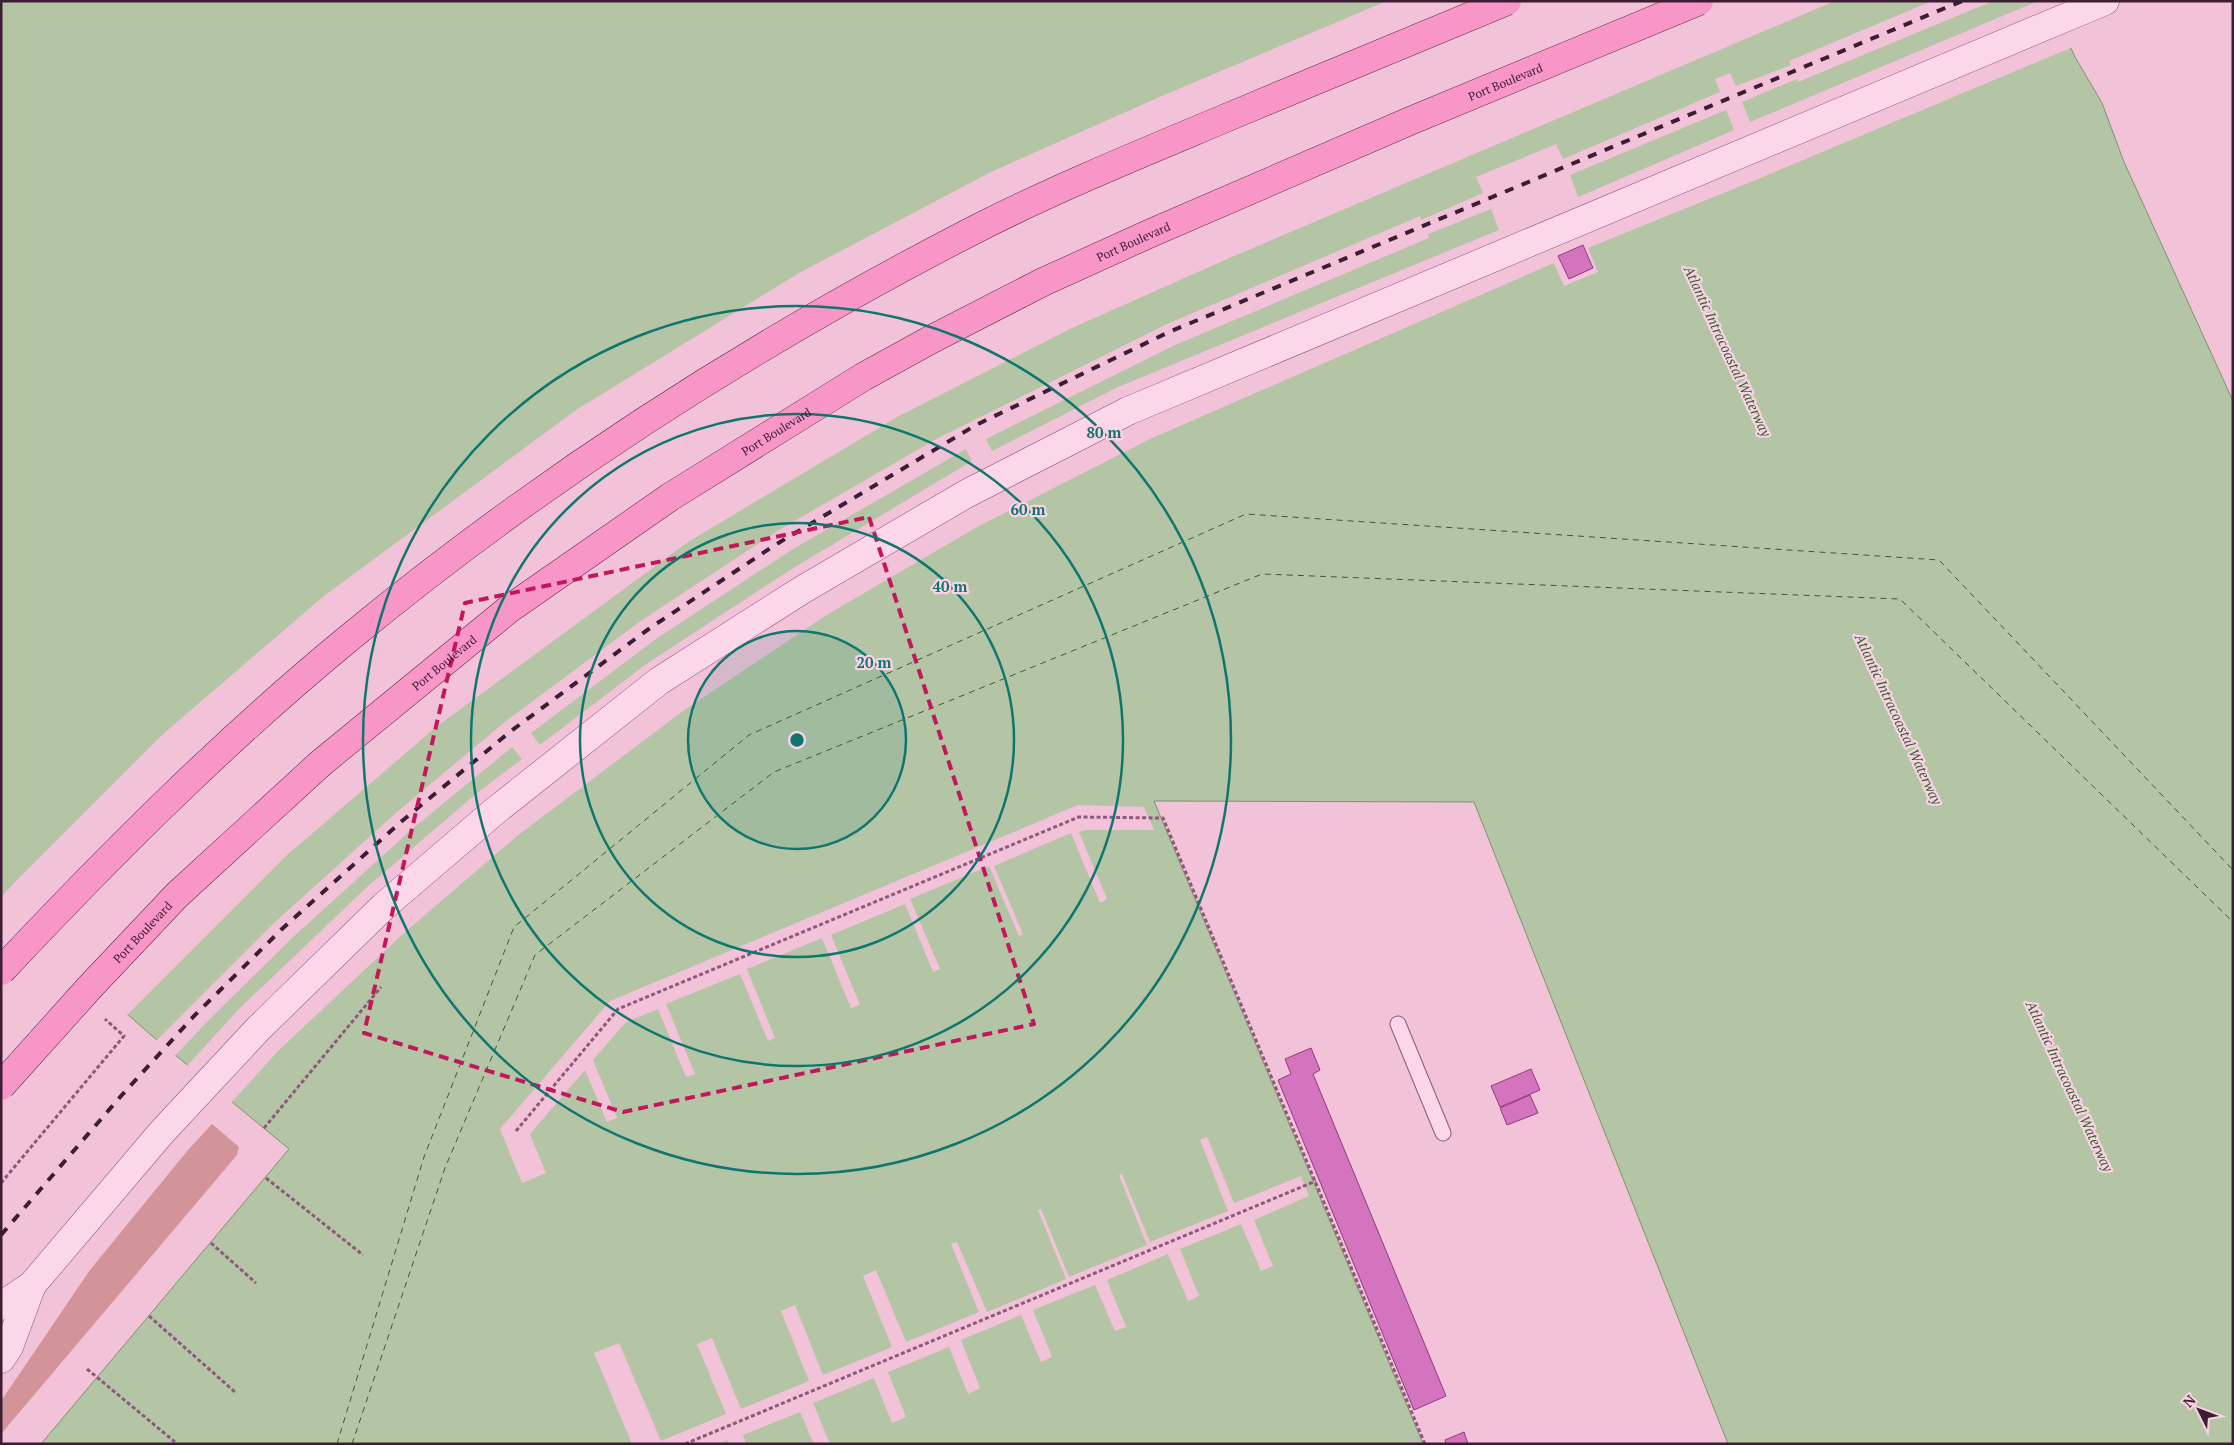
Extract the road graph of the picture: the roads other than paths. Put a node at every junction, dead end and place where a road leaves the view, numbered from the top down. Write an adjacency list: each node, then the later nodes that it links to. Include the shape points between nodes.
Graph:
1 (1506, 1): 4 (main road, bridge, via 1112,166 982,226 804,323 634,428 467,546 325,659 160,808)
2 (1699, 1): 6 (main road, Port Boulevard, bridge, via 1410,121 1043,282 863,377 725,462 638,518 509,609 321,763 177,895)
3 (2105, 1): 8 (street, via 1128,410 957,499 802,590 659,682 495,811 384,906 258,1029 162,1132)
4 (1, 970)
5 (1398, 1024): 7 (lane)
6 (1, 1086)
7 (1443, 1133)
8 (32, 1285): 9 (street); 10 (street, via 9,1347)
9 (1, 1306)
10 (1, 1359)

